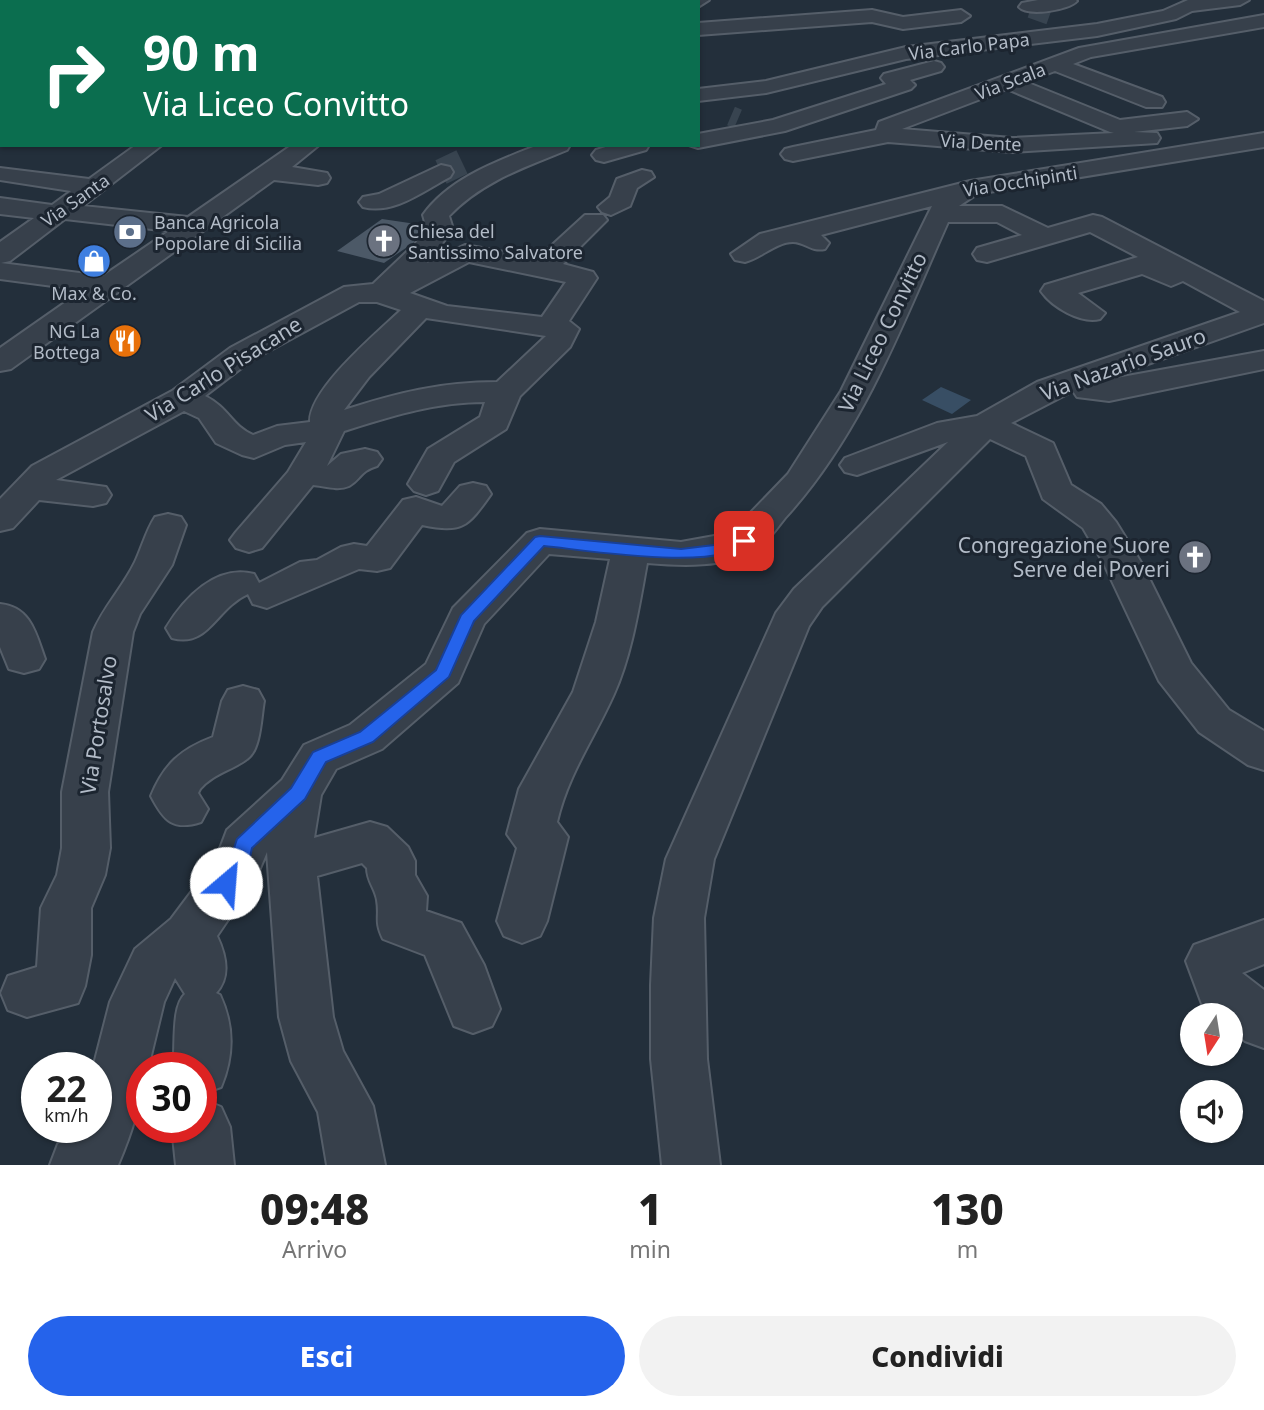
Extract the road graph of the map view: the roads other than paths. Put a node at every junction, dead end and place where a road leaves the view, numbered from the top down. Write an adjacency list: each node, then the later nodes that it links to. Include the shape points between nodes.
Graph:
1 (833, 0): 8 (street)
2 (947, 0): 7 (street, via 956,8 948,10)
3 (1240, 0): 11 (street, Via Carlo Papa, via 1188,6 1169,15 1097,30)
4 (1068, 1): 5 (street)
5 (1024, 5)
6 (1149, 8): 7 (street, via 989,31)
7 (961, 16): 8 (street, via 904,23 872,16)
8 (858, 18): 10 (street)
9 (1264, 21): 12 (street, Via Scala)
10 (700, 29)
11 (904, 45): 20 (street, Via Carlo Papa); 23 (street, via 934,67 891,78 904,85)
12 (1097, 47): 14 (street); 15 (street, Via Scala)
13 (999, 59): 16 (street)
14 (1148, 59)
15 (1055, 64): 16 (street, Via Scala); 19 (street)
16 (1035, 73): 17 (street, Via Scala); 18 (street)
17 (1008, 82): 24 (street, via 1118,127); 26 (street, Via Scala)
18 (1065, 84)
19 (1112, 86): 21 (street); 22 (street)
20 (713, 89): 23 (street, via 735,118)
21 (1090, 91)
22 (1152, 95)
23 (777, 126): 28 (street)
24 (1186, 127): 25 (street); 26 (street, Via Dente, via 1012,145)
25 (1264, 128)
26 (893, 129): 34 (street, Via Scala)
27 (1264, 140): 41 (street, Via Occhipinti)
28 (700, 141)
29 (147, 147): 40 (street, Via Santa)
30 (305, 147): 35 (street)
31 (554, 147): 54 (street, via 452,196 436,215 446,223)
32 (631, 147): 33 (street)
33 (604, 155)
34 (793, 155)
35 (270, 172): 39 (street); 46 (street)
36 (441, 172): 42 (street, via 384,202)
37 (4, 174): 40 (street)
38 (642, 177): 51 (street, via 626,184 621,201)
39 (318, 178)
40 (93, 187): 44 (street, Via Santa)
41 (970, 188): 45 (street, Via Liceo Convitto); 48 (street, Via Occhipinti, via 808,238 769,240)
42 (372, 202)
43 (0, 206): 44 (street)
44 (57, 212): 46 (street); 50 (street, Via Santa)
45 (939, 214): 47 (street, via 1002,214); 78 (street, Via Liceo Convitto, via 857,391 782,503 744,541 681,554)
46 (195, 226): 53 (street)
47 (1045, 237): 49 (street); 52 (street, via 1093,223)
48 (745, 254)
49 (987, 254)
50 (2, 255): 53 (street)
51 (544, 267): 54 (street, Via Carlo Pisacane, via 473,253 451,258 411,284); 59 (street, via 583,278)
52 (1208, 284): 56 (street, via 1172,279 1145,264 1055,291); 57 (street)
53 (112, 286): 60 (street)
54 (380, 293): 55 (street); 64 (street, Via Carlo Pisacane, via 354,293 288,326)
55 (419, 308): 59 (street); 67 (street, via 341,389 326,412)
56 (1090, 313)
57 (1264, 313): 63 (street, Via Nazario Sauro)
58 (0, 327): 60 (street)
59 (550, 327): 65 (street, via 564,328 559,341)
60 (42, 334): 62 (street)
61 (1264, 360): 63 (street, via 1110,391)
62 (0, 362)
63 (1048, 389): 66 (street, Via Nazario Sauro)
64 (183, 398): 67 (street, via 210,411 228,436 254,448 276,436); 71 (street, Via Carlo Pisacane, via 89,446 44,473)
65 (500, 407): 67 (street, via 451,392 404,401); 74 (street, via 440,456)
66 (986, 424): 69 (street, via 949,430); 83 (street, via 1041,450 1055,491 1088,512 1123,564 1174,671 1214,721); 98 (street, via 808,598 790,623 690,859 679,918 677,985 679,1059)
67 (329, 427): 70 (street, via 320,452)
68 (365, 459): 70 (street, via 353,461 338,478)
69 (857, 465)
70 (303, 473): 77 (street)
71 (29, 488): 73 (street); 75 (street, Via Carlo Pisacane)
72 (473, 494): 74 (street, via 450,519)
73 (93, 495)
74 (419, 501): 80 (street, via 376,559 354,556 321,573 313,571 254,589 222,589)
75 (0, 520)
76 (168, 525): 90 (street, Via Portosalvo, via 153,565 113,632 85,792 86,848 81,875 66,908 59,986)
77 (249, 540)
78 (630, 551): 84 (street, Via Liceo Convitto, via 540,541 467,618 443,673 366,737 320,757); 87 (street, via 616,622 594,692 542,789 531,834 544,837)
79 (2, 617): 81 (street, via 14,627)
80 (186, 628)
81 (24, 660)
82 (243, 701): 85 (street, via 233,747 196,761 179,782 174,796)
83 (1264, 753)
84 (298, 793): 86 (street, via 290,834); 89 (street, Via Liceo Convitto, via 244,844)
85 (185, 809)
86 (291, 864): 91 (street, via 370,841 391,861 391,879 402,896 401,924 443,939 458,965); 97 (street, via 306,1017 319,1062 345,1106)
87 (522, 921)
88 (1264, 942): 92 (street, via 1212,961 1221,987)
89 (197, 974): 93 (street); 95 (street, Via Liceo Convitto, via 153,965 137,1002 108,1116 93,1155)
90 (27, 993)
91 (473, 1009)
92 (1264, 1023)
93 (200, 1052)
94 (203, 1143): 96 (street)
95 (79, 1165)
96 (205, 1165)
97 (356, 1165)
98 (691, 1165)

